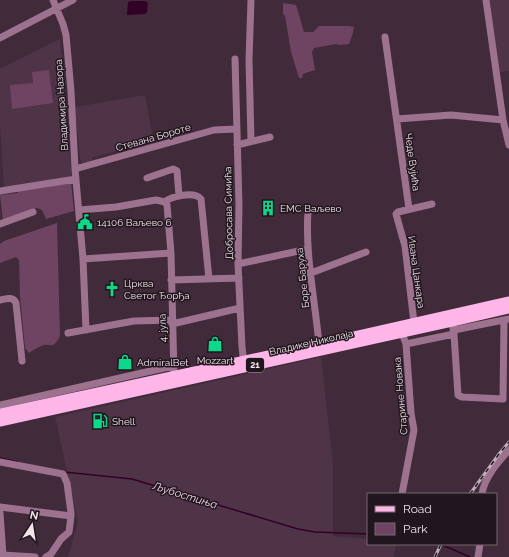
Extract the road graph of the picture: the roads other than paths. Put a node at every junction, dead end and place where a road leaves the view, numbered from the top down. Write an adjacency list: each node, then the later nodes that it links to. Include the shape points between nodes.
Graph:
1 (53, 0): 5 (street, Владимира Назора)
2 (73, 0): 5 (street)
3 (251, 0): 13 (street)
4 (486, 0): 10 (street)
5 (57, 8): 7 (street); 16 (street, Владимира Назора, via 66,35)
6 (386, 37): 9 (street, Чеде Вујића)
7 (0, 38)
8 (235, 59): 11 (street, Добросава Симића)
9 (397, 118): 10 (street, via 451,115); 23 (street, Чеде Вујића)
10 (503, 120): 15 (street)
11 (236, 129): 14 (street, Добросава Симића); 16 (street, Стевана Бороте, via 214,130)
12 (270, 137): 13 (street)
13 (251, 141): 14 (street)
14 (237, 144): 32 (street, Добросава Симића)
15 (509, 145)
16 (75, 169): 18 (street, Владимира Назора)
17 (147, 178): 20 (street, via 173,169 177,171)
18 (76, 179): 19 (street); 24 (street, Владимира Назора)
19 (0, 191)
20 (178, 196): 21 (street); 35 (street, via 200,196)
21 (165, 202): 24 (street, via 156,200); 30 (street, 4. јула, via 168,209)
22 (432, 204): 23 (street)
23 (409, 209): 43 (street, Ивана Цанкара, via 398,212 397,217 405,246)
24 (79, 210): 31 (street, Владимира Назора)
25 (308, 211): 28 (street, Боре Баруха)
26 (33, 212): 27 (street)
27 (0, 224)
28 (308, 248): 32 (street); 33 (street, Боре Баруха)
29 (366, 252): 33 (street)
30 (171, 253): 31 (street); 36 (street, 4. јула)
31 (83, 259): 45 (street, Владимира Назора)
32 (238, 264): 34 (street, Добросава Симића)
33 (311, 273): 48 (street, Боре Баруха)
34 (239, 278): 35 (street); 39 (street, Добросава Симића)
35 (209, 279): 36 (street)
36 (171, 280): 42 (street, 4. јула)
37 (0, 300): 50 (street, via 15,300)
38 (509, 301): 43 (main road, Владике Николаја / 21)
39 (240, 308): 42 (street); 51 (street, Добросава Симића)
40 (509, 309): 44 (main road, Владике Николаја / 21)
41 (506, 320): 44 (street, Старине Новака); 44 (street, via 504,399 458,395)
42 (172, 322): 45 (street, via 134,321); 52 (street, 4. јула)
43 (414, 323): 48 (main road, Владике Николаја / 21)
44 (453, 329): 47 (main road, Владике Николаја / 21); 49 (street, Старине Новака)
45 (86, 330): 46 (street)
46 (68, 333)
47 (402, 333): 49 (street, Старине Новака); 51 (main road, Владике Николаја / 21)
48 (319, 344): 51 (main road, Владике Николаја / 21)
49 (406, 344): 58 (street, Старине Новака, via 414,436)
50 (22, 361)
51 (244, 363): 52 (main road, Владике Николаја / 21); 55 (main road, Владике Николаја / 21)
52 (174, 371): 53 (street); 54 (main road, Владике Николаја / 21)
53 (0, 405)
54 (0, 413)
55 (0, 422)
56 (509, 450): 59 (street, via 490,473)
57 (0, 462): 62 (street, via 63,474 71,503)
58 (402, 493)
59 (482, 493)
60 (0, 507): 62 (street)
61 (0, 513): 65 (street, via 3,555)
62 (71, 516): 66 (street, via 68,532)
63 (480, 545): 64 (street)
64 (478, 556)
65 (35, 557)
66 (46, 557)

